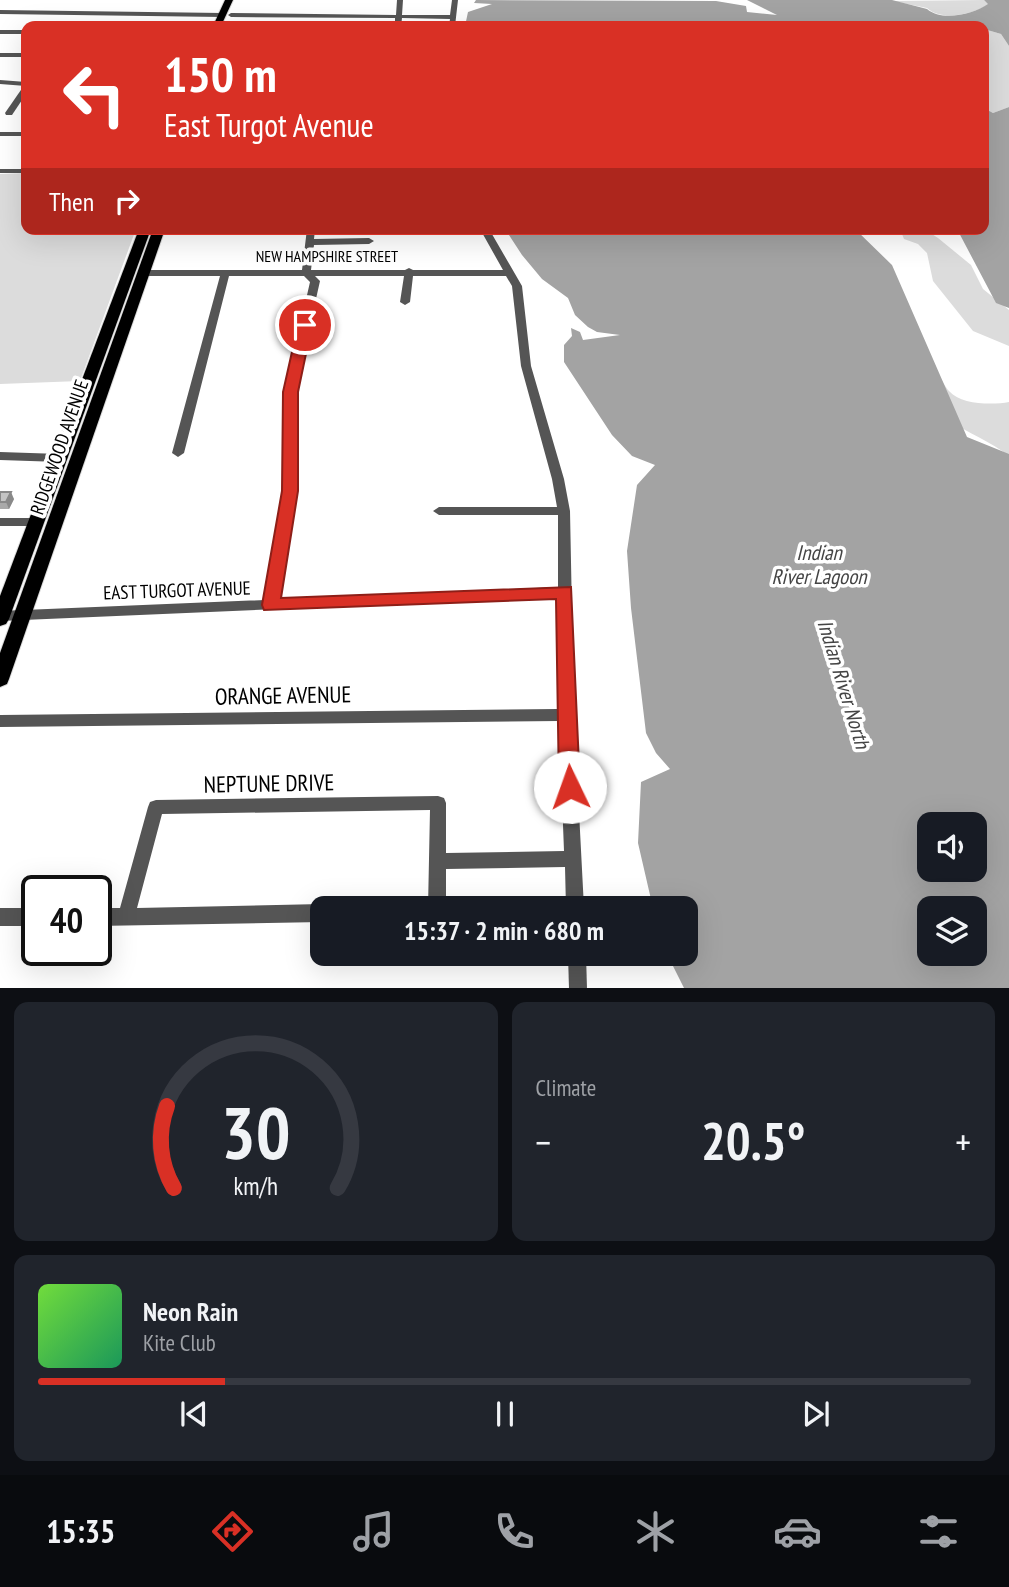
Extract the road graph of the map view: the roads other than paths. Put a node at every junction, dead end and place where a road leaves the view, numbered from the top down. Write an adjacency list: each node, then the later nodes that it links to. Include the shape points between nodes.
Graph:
1 (229, 0): 9 (main road)
2 (238, 0): 9 (main road)
3 (400, 0): 7 (street)
4 (455, 0): 8 (street)
5 (6, 5): 6 (street)
6 (0, 12): 9 (street)
7 (399, 17): 8 (street); 9 (street); 10 (street)
8 (453, 17): 11 (street)
9 (223, 21)
10 (399, 21)
11 (453, 21)
12 (0, 32): 13 (street)
13 (21, 33)
14 (0, 55): 15 (street)
15 (21, 55)
16 (0, 82): 17 (street)
17 (21, 86)
18 (21, 100): 19 (street)
19 (9, 113)
20 (0, 134): 21 (street)
21 (21, 134)
22 (0, 171): 23 (street)
23 (21, 171)
24 (145, 235): 36 (main road, RIDGEWOOD AVENUE)
25 (149, 235): 32 (main road, via 139,266)
26 (157, 235): 32 (main road, RIDGEWOOD AVENUE)
27 (311, 235): 30 (street)
28 (488, 235): 35 (street)
29 (369, 241): 30 (street)
30 (310, 242): 34 (street)
31 (409, 271): 34 (street, NEW HAMPSHIRE STREET); 35 (street, NEW HAMPSHIRE STREET); 37 (street)
32 (143, 272): 33 (street, NEW HAMPSHIRE STREET); 38 (main road, RIDGEWOOD AVENUE)
33 (225, 272): 34 (street, NEW HAMPSHIRE STREET); 41 (street)
34 (306, 272): 50 (street, via 315,281 290,392 290,491)
35 (511, 273): 45 (street, via 521,307 526,366)
36 (126, 280): 38 (main road, via 132,285 117,330); 39 (main road, RIDGEWOOD AVENUE)
37 (405, 302)
38 (121, 336): 40 (main road, RIDGEWOOD AVENUE)
39 (86, 386): 40 (main road, via 91,396 75,441); 43 (main road, RIDGEWOOD AVENUE)
40 (81, 451): 48 (main road, RIDGEWOOD AVENUE)
41 (178, 453)
42 (0, 456): 43 (street)
43 (60, 458): 47 (main road, RIDGEWOOD AVENUE); 48 (main road, via 67,466 52,511)
44 (439, 511): 45 (street)
45 (564, 511): 49 (street)
46 (0, 522): 47 (street)
47 (36, 522): 52 (main road, RIDGEWOOD AVENUE)
48 (53, 527): 51 (main road, RIDGEWOOD AVENUE)
49 (565, 592): 50 (street, EAST TURGOT AVENUE); 54 (street)
50 (271, 605): 51 (street, EAST TURGOT AVENUE)
51 (22, 615): 52 (street, EAST TURGOT AVENUE); 53 (main road, RIDGEWOOD AVENUE)
52 (0, 617)
53 (0, 679)
54 (566, 715): 55 (street, ORANGE AVENUE); 56 (street)
55 (0, 721)
56 (573, 859): 57 (street); 59 (street)
57 (437, 861): 58 (street); 64 (street, NEPTUNE DRIVE, via 438,803 156,807)
58 (437, 896)
59 (575, 896)
60 (310, 913): 64 (street)
61 (0, 917): 62 (street)
62 (21, 917)
63 (112, 917): 64 (street)
64 (126, 917)
65 (577, 966): 66 (street)
66 (578, 988)

